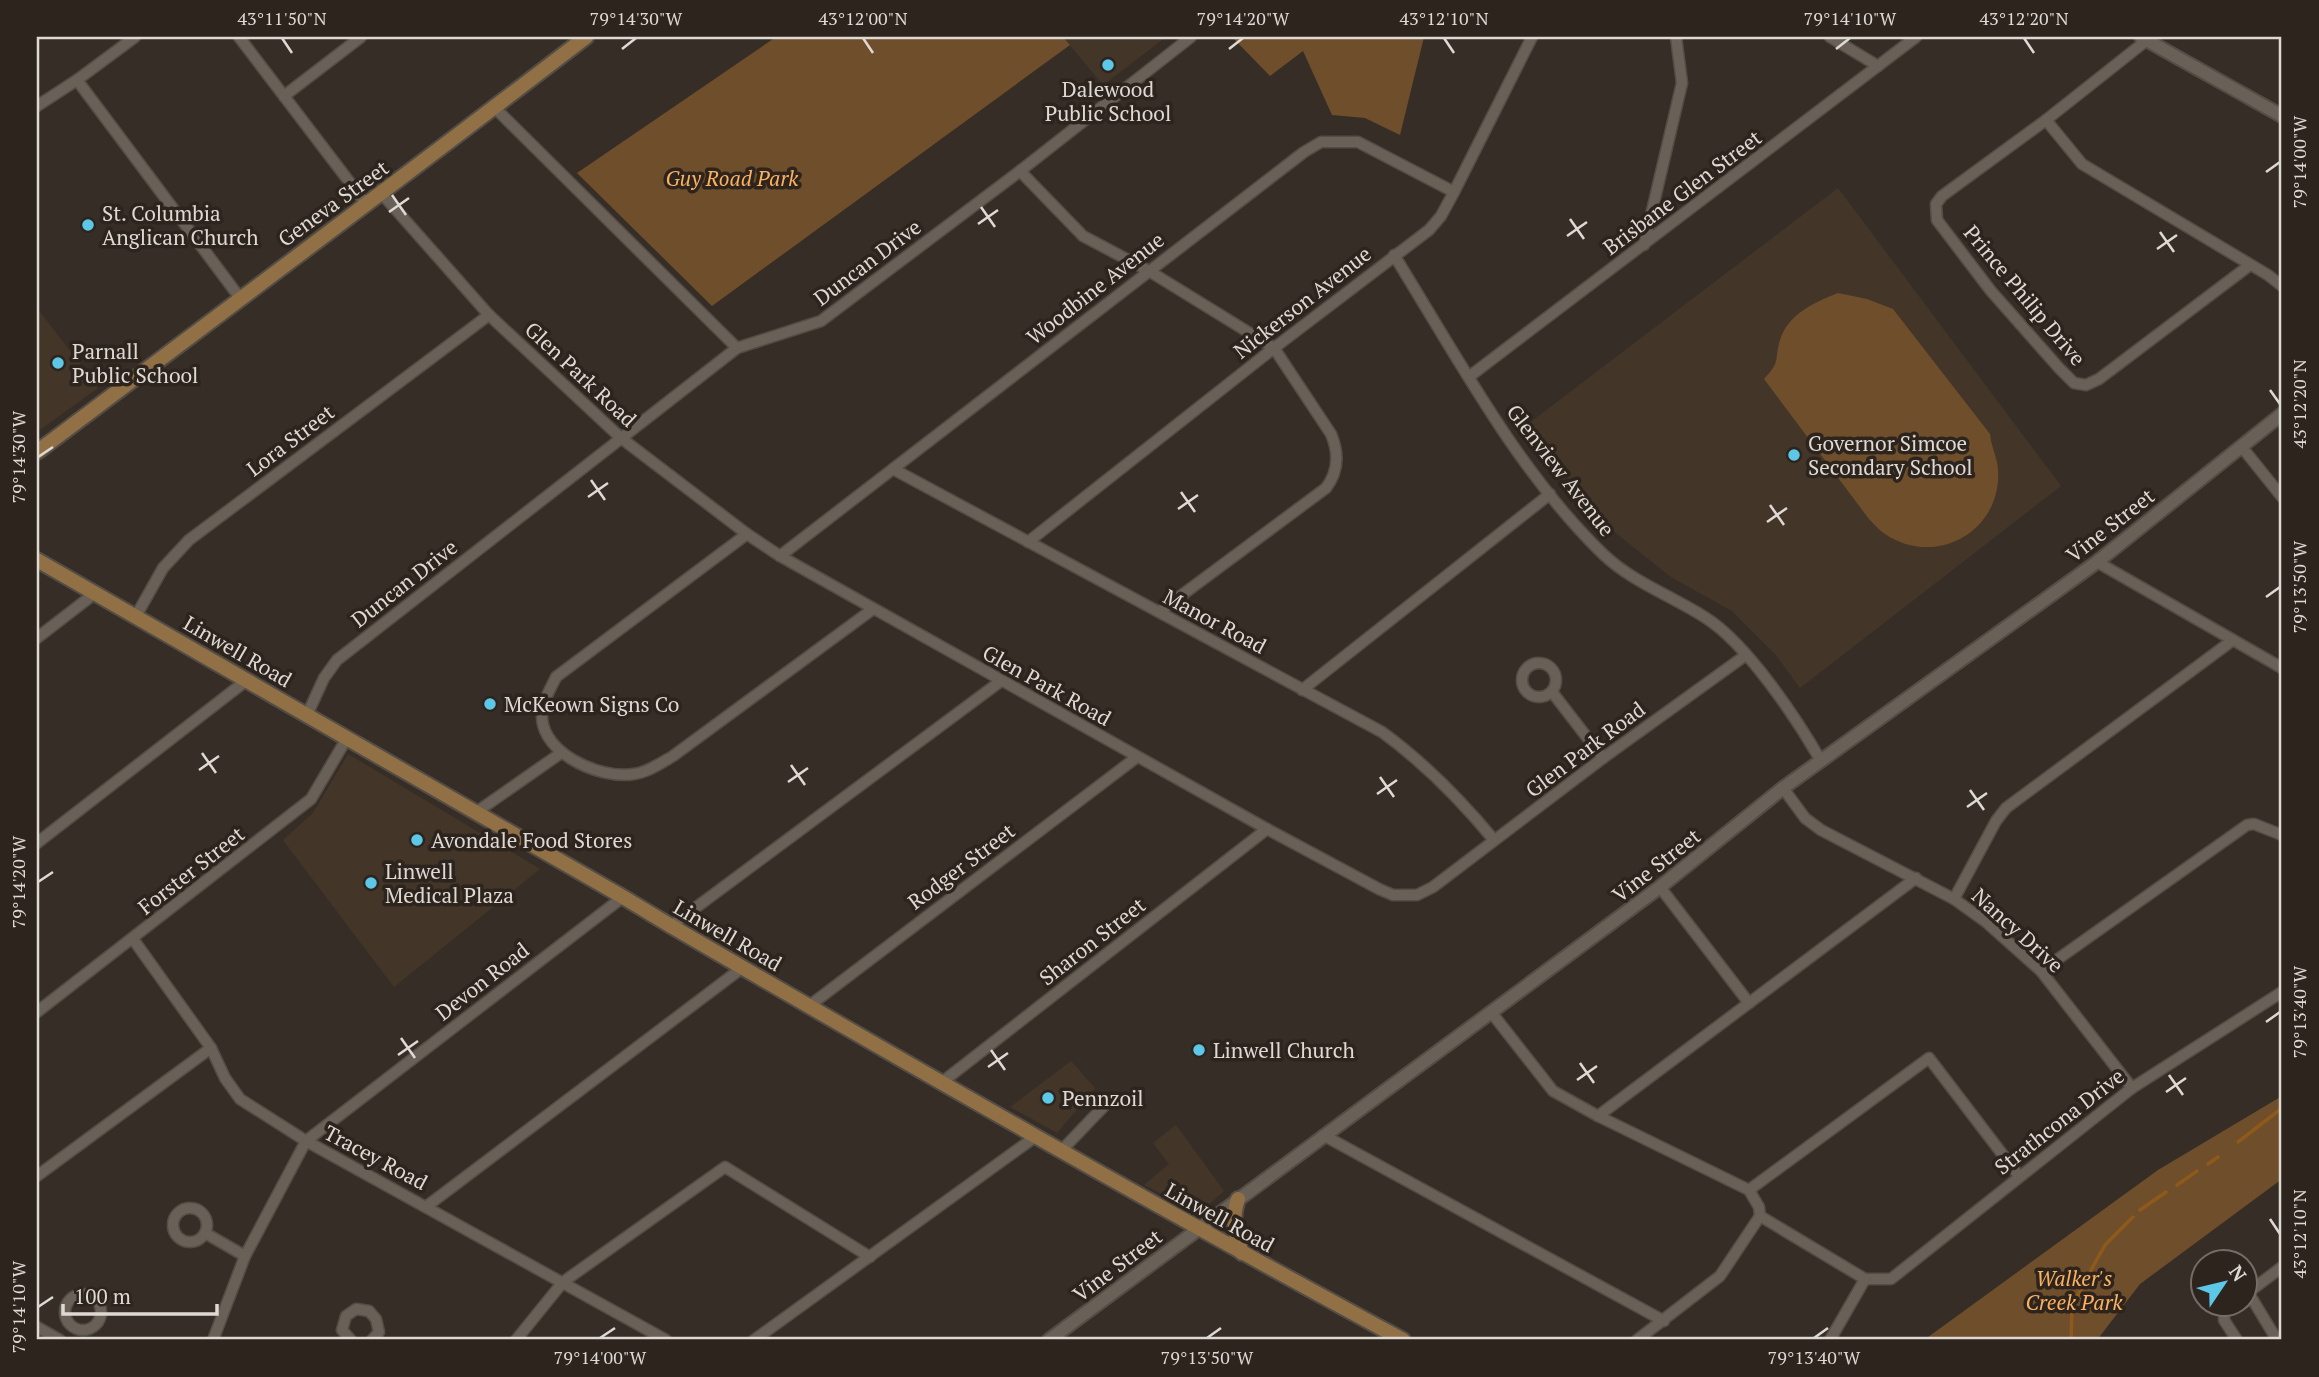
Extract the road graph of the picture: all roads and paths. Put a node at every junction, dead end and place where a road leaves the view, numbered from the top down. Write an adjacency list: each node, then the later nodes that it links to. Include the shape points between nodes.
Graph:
1 (135, 37): 12 (street)
2 (239, 37): 13 (street)
3 (361, 37): 13 (street)
4 (586, 37): 15 (main road, Geneva Street)
5 (1191, 37): 18 (street, Duncan Drive)
6 (1532, 37): 19 (street, Nickerson Avenue)
7 (1676, 37): 22 (street, via 1682,82)
8 (1830, 37): 11 (street)
9 (1916, 37): 11 (street, Brisbane Glen Street)
10 (2144, 38): 16 (street); 17 (street, Prince Philip Drive)
11 (1878, 66): 22 (street, Brisbane Glen Street)
12 (78, 80): 14 (street); 27 (street)
13 (284, 96): 21 (street)
14 (37, 106)
15 (494, 107): 20 (main road, Geneva Street); 29 (street)
16 (2282, 116)
17 (2046, 120): 24 (street, via 2082,164); 24 (street, Prince Philip Drive, via 1942,196 1935,212 1991,291 2074,383 2086,385 2099,379)
18 (1020, 171): 25 (street, via 1083,236); 29 (street, Duncan Drive, via 821,321)
19 (1454, 192): 23 (street, Nickerson Avenue, via 1429,230); 25 (street, Woodbine Avenue, via 1358,142 1321,142)
20 (382, 194): 21 (main road, Geneva Street); 28 (street, Glen Park Road)
21 (367, 205): 27 (main road, Geneva Street)
22 (1644, 245): 31 (street, Brisbane Glen Street)
23 (1394, 255): 30 (street, Nickerson Avenue); 31 (street, Glenview Avenue)
24 (2250, 265): 26 (street)
25 (1149, 271): 30 (street); 36 (street, Woodbine Avenue)
26 (2282, 286)
27 (240, 298): 35 (main road, Geneva Street)
28 (489, 315): 33 (street, Glen Park Road); 47 (street, Lora Street, via 189,540 163,568)
29 (737, 348): 33 (street, Duncan Drive)
30 (1274, 348): 40 (street, Nickerson Avenue); 46 (street, via 1331,434 1337,449 1335,476 1326,488)
31 (1470, 376): 37 (street, Glenview Avenue)
32 (2282, 414): 34 (street, Vine Street)
33 (621, 438): 39 (street, Glen Park Road); 56 (street, Duncan Drive, via 337,660)
34 (2241, 446): 38 (street); 43 (street, Vine Street)
35 (37, 452)
36 (892, 469): 40 (street, Manor Road); 41 (street, Woodbine Avenue)
37 (1550, 494): 50 (street, Glenview Avenue, via 1604,555 1707,618); 54 (street)
38 (2282, 497)
39 (747, 534): 41 (street, Glen Park Road); 58 (street, via 556,677 542,708 546,736)
40 (1028, 542): 46 (street, Manor Road)
41 (780, 556): 45 (street, Glen Park Road)
42 (37, 560): 44 (main road, Linwell Road)
43 (2097, 562): 49 (street); 61 (street, Vine Street)
44 (94, 594): 47 (main road, Linwell Road); 48 (street)
45 (873, 609): 53 (street, Glen Park Road); 58 (street, via 653,768 617,775 587,767)
46 (1159, 612): 54 (street, Manor Road)
47 (136, 617): 52 (main road, Linwell Road)
48 (37, 638)
49 (2233, 640): 51 (street); 71 (street, via 2006,808)
50 (1746, 655): 60 (street, Glen Park Road); 61 (street, Glenview Avenue)
51 (2282, 668)
52 (247, 680): 56 (main road, Linwell Road); 67 (street)
53 (1001, 681): 59 (street, Glen Park Road); 72 (street)
54 (1302, 690): 66 (street, Manor Road, via 1404,748 1456,795)
55 (1552, 692): 60 (street)
56 (307, 715): 57 (main road, Linwell Road)
57 (347, 738): 63 (main road, Linwell Road); 73 (street, Forster Street, via 311,799)
58 (561, 753): 63 (street)
59 (1137, 757): 64 (street, Glen Park Road); 78 (street, Rodger Street)
60 (1604, 758): 66 (street, Glen Park Road)
61 (1821, 761): 62 (street, Vine Street)
62 (1783, 788): 68 (street, Nancy Drive, via 1805,818 1821,830); 69 (street, Vine Street)
63 (475, 813): 70 (main road, Linwell Road)
64 (1267, 830): 66 (street, Glen Park Road, via 1393,895 1417,895 1433,887); 82 (street, Sharon Street)
65 (2282, 835): 75 (street, via 2247,825)
66 (1494, 840)
67 (37, 843)
68 (1916, 878): 71 (street, Nancy Drive); 77 (street)
69 (1660, 887): 77 (street); 80 (street, Vine Street)
70 (624, 897): 72 (main road, Linwell Road); 88 (street, Devon Road)
71 (1954, 899): 75 (street, Nancy Drive)
72 (671, 926): 74 (main road, Linwell Road)
73 (133, 939): 79 (street, Forster Street); 81 (street, Tracey Road)
74 (742, 968): 78 (main road, Linwell Road); 94 (street)
75 (2041, 971): 83 (street, Nancy Drive)
76 (2282, 992): 83 (street, Strathcona Drive)
77 (1749, 1003): 85 (street)
78 (809, 1006): 82 (main road, Linwell Road)
79 (37, 1012)
80 (1491, 1012): 85 (street, via 1553,1091); 86 (street, Vine Street)
81 (211, 1048): 88 (street, Tracey Road, via 240,1099); 90 (street)
82 (941, 1083): 87 (main road, Linwell Road)
83 (2132, 1088): 91 (street, Strathcona Drive)
84 (1107, 1103): 89 (street)
85 (1598, 1116): 92 (street)
86 (1323, 1135): 93 (street, Vine Street); 107 (street)
87 (1035, 1137): 89 (main road, Linwell Road); 100 (street)
88 (306, 1141): 94 (street, Tracey Road); 99 (street, Devon Road)
89 (1061, 1151): 96 (main road, Linwell Road)
90 (37, 1176)
91 (2019, 1176): 92 (street, via 1929,1058); 102 (street, Strathcona Drive, via 1891,1279)
92 (1749, 1190): 95 (street)
93 (1238, 1199): 96 (street, Vine Street); 98 (main road, via 1233,1219)
94 (427, 1206): 103 (street, Tracey Road)
95 (1760, 1216): 102 (street); 107 (street, via 1720,1276)
96 (1197, 1229): 98 (main road, Linwell Road); 117 (street, Vine Street)
97 (205, 1233): 99 (street)
98 (1242, 1254): 118 (main road, Linwell Road)
99 (245, 1256): 111 (street, Devon Road)
100 (870, 1257): 103 (street, via 725,1167); 116 (street)
101 (2282, 1267): 104 (street)
102 (1865, 1279): 120 (street)
103 (563, 1282): 114 (street); 115 (street, Tracey Road)
104 (2260, 1283)
105 (2260, 1313): 122 (street)
106 (2224, 1318): 121 (street)
107 (1664, 1321): 119 (street)
108 (37, 1327): 110 (street)
109 (72, 1327): 110 (street)
110 (61, 1340)
111 (213, 1340)
112 (351, 1340): 113 (street, via 342,1330 346,1316 356,1310 369,1311 376,1319 379,1332)
113 (372, 1340)
114 (516, 1340)
115 (666, 1340)
116 (754, 1340)
117 (1049, 1340)
118 (1402, 1340)
119 (1637, 1340)
120 (1829, 1340)
121 (2237, 1340)
122 (2277, 1340)

